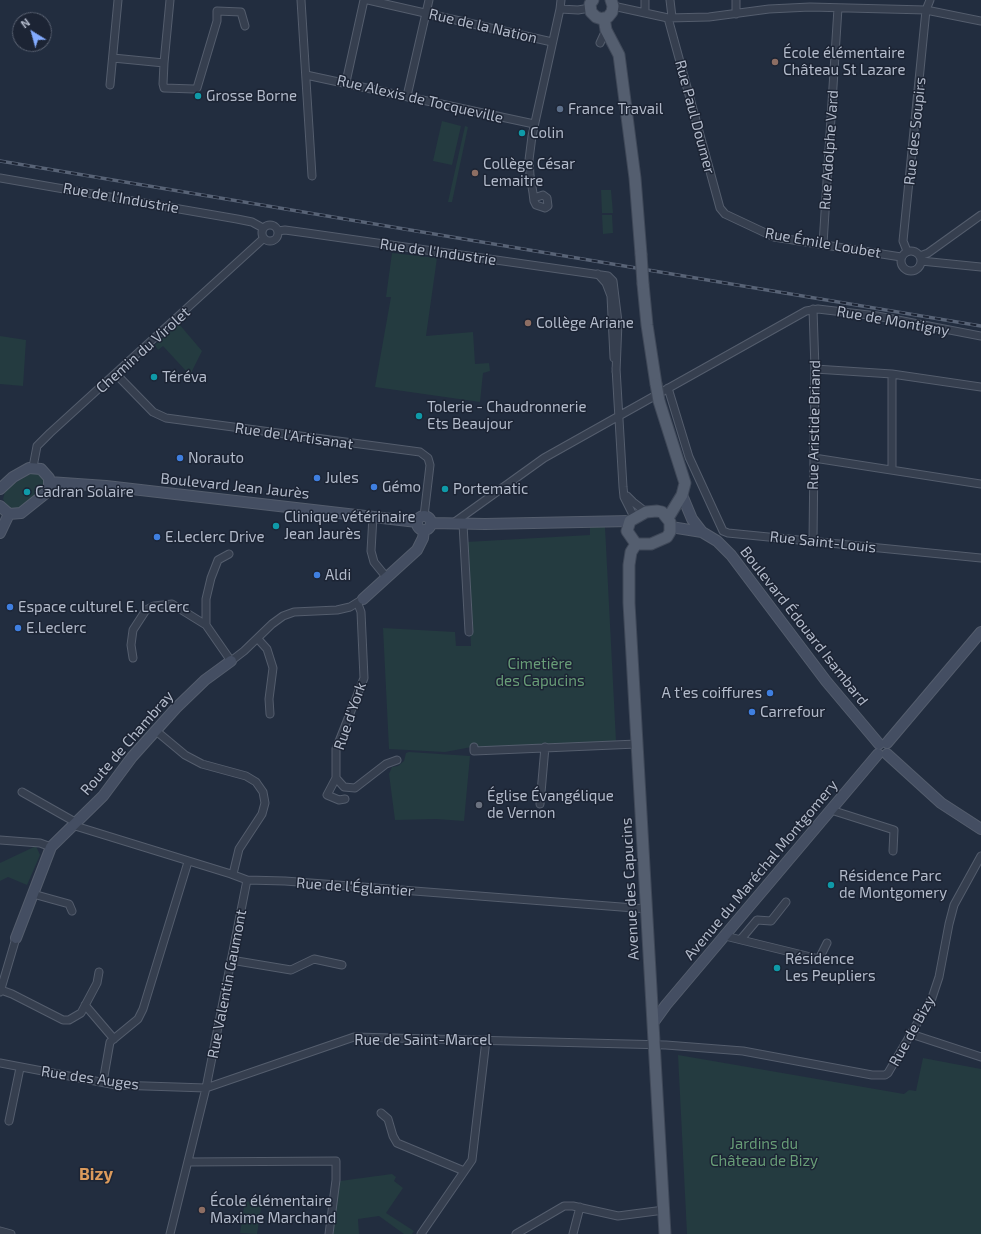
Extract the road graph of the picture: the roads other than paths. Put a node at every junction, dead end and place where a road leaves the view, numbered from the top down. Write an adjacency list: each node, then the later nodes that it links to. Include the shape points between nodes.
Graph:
1 (118, 0): 26 (street)
2 (170, 0): 27 (street)
3 (301, 0): 28 (street)
4 (364, 0): 29 (street)
5 (368, 0): 18 (street, Rue de la Nation)
6 (429, 0): 18 (street)
7 (561, 0): 16 (street)
8 (645, 0): 19 (street)
9 (670, 0): 21 (street, Rue Paul Doumer)
10 (736, 0): 20 (street)
11 (930, 0): 17 (street, Rue des Soupirs)
12 (592, 2): 16 (street, via 578,10); 22 (main road, via 596,17)
13 (612, 3): 19 (street); 22 (main road, via 610,15)
14 (810, 4): 15 (street); 20 (street)
15 (838, 8): 17 (street); 41 (street, Rue Adolphe Vard)
16 (560, 9): 25 (street)
17 (926, 10): 23 (street); 42 (street, Rue des Soupirs, via 904,241)
18 (425, 13): 25 (street, Rue de la Nation); 31 (street)
19 (645, 13): 21 (street)
20 (736, 14): 21 (street)
21 (670, 17): 36 (street, Rue Paul Doumer, via 720,208)
22 (604, 18): 59 (main road, bridge, via 606,30 619,55 635,178 647,325 656,384)
23 (981, 21)
24 (245, 26): 27 (street, via 241,12 218,12 197,88 164,88)
25 (552, 42): 32 (street)
26 (113, 58): 27 (street); 30 (street)
27 (164, 63)
28 (306, 75): 29 (street, Rue Alexis de Tocqueville); 33 (street)
29 (346, 82): 31 (street, Rue Alexis de Tocqueville)
30 (110, 85)
31 (407, 96): 32 (street, Rue Alexis de Tocqueville)
32 (534, 124): 35 (street, via 529,160)
33 (312, 176)
34 (0, 178): 38 (street, Rue de l'Industrie, via 238,218)
35 (534, 198)
36 (725, 214): 41 (street, Rue Émile Loubet, via 774,237)
37 (981, 215): 44 (street)
38 (263, 228): 39 (street, via 273,225); 40 (street)
39 (278, 231): 40 (street, via 278,236 274,240); 46 (street, Rue de l'Industrie)
40 (264, 238): 51 (street, Chemin du Virolet)
41 (823, 244): 43 (street, Rue Émile Loubet)
42 (908, 251): 43 (street); 44 (street)
43 (901, 257): 44 (street, via 902,267 912,271 920,266)
44 (921, 258): 45 (street)
45 (981, 267)
46 (598, 274): 50 (street, via 611,296); 50 (street, Rue de l'Industrie, via 612,279 618,322)
47 (809, 310): 48 (street, Rue de Montigny, via 877,316); 49 (street, Rue Aristide Briand); 54 (street)
48 (981, 336)
49 (815, 368): 52 (street); 56 (street, Rue Aristide Briand)
50 (616, 372): 55 (street)
51 (116, 374): 57 (street, Chemin du Virolet, via 37,446); 69 (street, Rue de l'Artisanat, via 153,412 166,418 420,452 428,458 430,465)
52 (892, 374): 53 (street); 58 (street)
53 (981, 387)
54 (668, 388): 55 (street); 76 (street, Rue Saint-Louis, via 689,457 723,531)
55 (619, 416): 62 (street); 72 (street, via 544,458)
56 (814, 458): 58 (street); 76 (street, Rue Aristide Briand)
57 (33, 467): 60 (main road, via 46,473); 63 (main road, via 13,477)
58 (892, 469): 61 (street)
59 (682, 472): 64 (main road, via 685,483); 66 (main road, via 675,498 669,506)
60 (50, 482): 67 (main road, via 46,493 21,514); 68 (main road, Boulevard Jean Jaurès)
61 (981, 484)
62 (623, 486): 66 (street, via 633,502); 70 (street)
63 (0, 488)
64 (682, 495): 71 (main road); 74 (main road, Boulevard Édouard Isambard, via 692,519)
65 (0, 506): 67 (main road)
66 (651, 512): 70 (main road); 71 (main road, via 662,512)
67 (9, 514): 75 (main road)
68 (373, 516): 69 (main road, Boulevard Jean Jaurès); 80 (street, via 371,551 374,562)
69 (424, 523): 72 (main road, Boulevard Jean Jaurès); 80 (main road, Route de Chambray, via 423,538 417,550)
70 (630, 523): 73 (main road, Boulevard Jean Jaurès, via 610,520); 77 (main road)
71 (669, 523): 74 (main road, Boulevard Édouard Isambard); 77 (main road, via 670,532 663,539 651,544)
72 (451, 524): 73 (main road, Boulevard Jean Jaurès)
73 (464, 524): 83 (street)
74 (702, 532): 93 (main road, Boulevard Édouard Isambard, via 717,541 731,555 826,681)
75 (0, 533)
76 (813, 541): 79 (street, Rue Saint-Louis)
77 (636, 544): 90 (main road, Avenue des Capucins, via 628,565)
78 (229, 554): 82 (street, via 218,560 211,578 206,599)
79 (981, 558)
80 (387, 578): 81 (main road, Route de Chambray)
81 (361, 602): 85 (street, Route de Chambray, via 337,610 294,612 272,624); 95 (street, Rue d'York, via 364,678 336,749)
82 (206, 625): 86 (street, via 172,604 154,606 146,610 133,630); 87 (street)
83 (469, 632)
84 (981, 632): 93 (main road, Avenue du Maréchal Montgomery)
85 (258, 639): 87 (street, Route de Chambray); 88 (street, via 267,649 273,668)
86 (133, 658)
87 (231, 661): 89 (main road, Route de Chambray, via 206,680)
88 (270, 714)
89 (155, 730): 100 (main road, Route de Chambray, via 103,796); 107 (street, via 185,755 202,764 246,776 256,782 263,792 265,803 262,814 239,849)
90 (637, 744): 92 (street); 111 (main road, Avenue des Capucins)
91 (474, 747): 92 (street, via 474,751)
92 (545, 748): 98 (street)
93 (883, 749): 99 (main road, Avenue du Maréchal Montgomery); 101 (main road, Boulevard Édouard Isambard, via 941,803)
94 (397, 760): 95 (street, via 386,764 356,788 344,787)
95 (336, 778): 97 (street, via 327,795 339,800)
96 (22, 792): 100 (street, Rue de l'Églantier)
97 (345, 799)
98 (540, 804)
99 (831, 810): 104 (street, via 894,830); 113 (main road, Avenue du Maréchal Montgomery)
100 (73, 823): 103 (main road, Route de Chambray); 106 (street, Rue de l'Églantier)
101 (981, 829)
102 (0, 840): 103 (street)
103 (51, 846): 109 (main road, Route de Chambray)
104 (893, 851)
105 (981, 856): 125 (street, Rue de Bizy, via 954,905 939,977 932,998)
106 (188, 862): 107 (street, Rue de l'Églantier); 126 (street, via 143,1009 138,1019)
107 (233, 874): 108 (street, Rue de l'Églantier)
108 (247, 880): 111 (street, Rue de l'Églantier); 117 (street, Rue Valentin Gaumont)
109 (33, 894): 112 (street, via 69,904); 114 (main road, Route de Chambray)
110 (786, 902): 115 (street, via 771,921 757,920)
111 (647, 909): 122 (main road, Avenue des Capucins)
112 (72, 910)
113 (724, 936): 115 (street); 123 (main road, Avenue du Maréchal Montgomery)
114 (16, 938): 120 (street, Route de Chambray)
115 (741, 939): 116 (street, via 819,959)
116 (827, 943)
117 (231, 960): 118 (street, via 292,970 314,959); 133 (street, Rue Valentin Gaumont)
118 (342, 965)
119 (99, 972): 121 (street, via 97,982)
120 (0, 991): 121 (street, via 12,994 63,1020 76,1017)
121 (85, 1005): 126 (street)
122 (651, 1005): 123 (main road); 124 (main road, Avenue des Capucins)
123 (666, 1005): 124 (main road, Avenue du Maréchal Montgomery)
124 (653, 1024): 128 (main road, Avenue des Capucins)
125 (912, 1034): 128 (street, Rue de Bizy, via 888,1073 881,1076 744,1051); 129 (street)
126 (114, 1039): 132 (street, via 110,1042)
127 (486, 1040): 128 (street, Rue de Saint-Marcel); 133 (street, Rue de Saint-Marcel, via 354,1037); 137 (street, via 472,1160)
128 (654, 1045): 139 (main road, Avenue des Capucins)
129 (981, 1058)
130 (0, 1063): 131 (street, Rue des Auges)
131 (20, 1068): 132 (street, Rue des Auges); 135 (street)
132 (103, 1082): 133 (street, Rue des Auges, via 116,1085)
133 (206, 1088): 136 (street)
134 (381, 1113): 137 (street, via 388,1119 397,1143)
135 (9, 1121)
136 (188, 1162): 142 (street); 143 (street, via 336,1161)
137 (464, 1171): 144 (street)
138 (580, 1208): 139 (street, via 618,1216); 145 (street, via 564,1206); 146 (street)
139 (664, 1210): 147 (main road, Avenue des Capucins)
140 (0, 1231): 141 (street)
141 (11, 1234)
142 (170, 1234)
143 (329, 1234)
144 (421, 1234)
145 (516, 1234)
146 (573, 1234)
147 (665, 1234)

